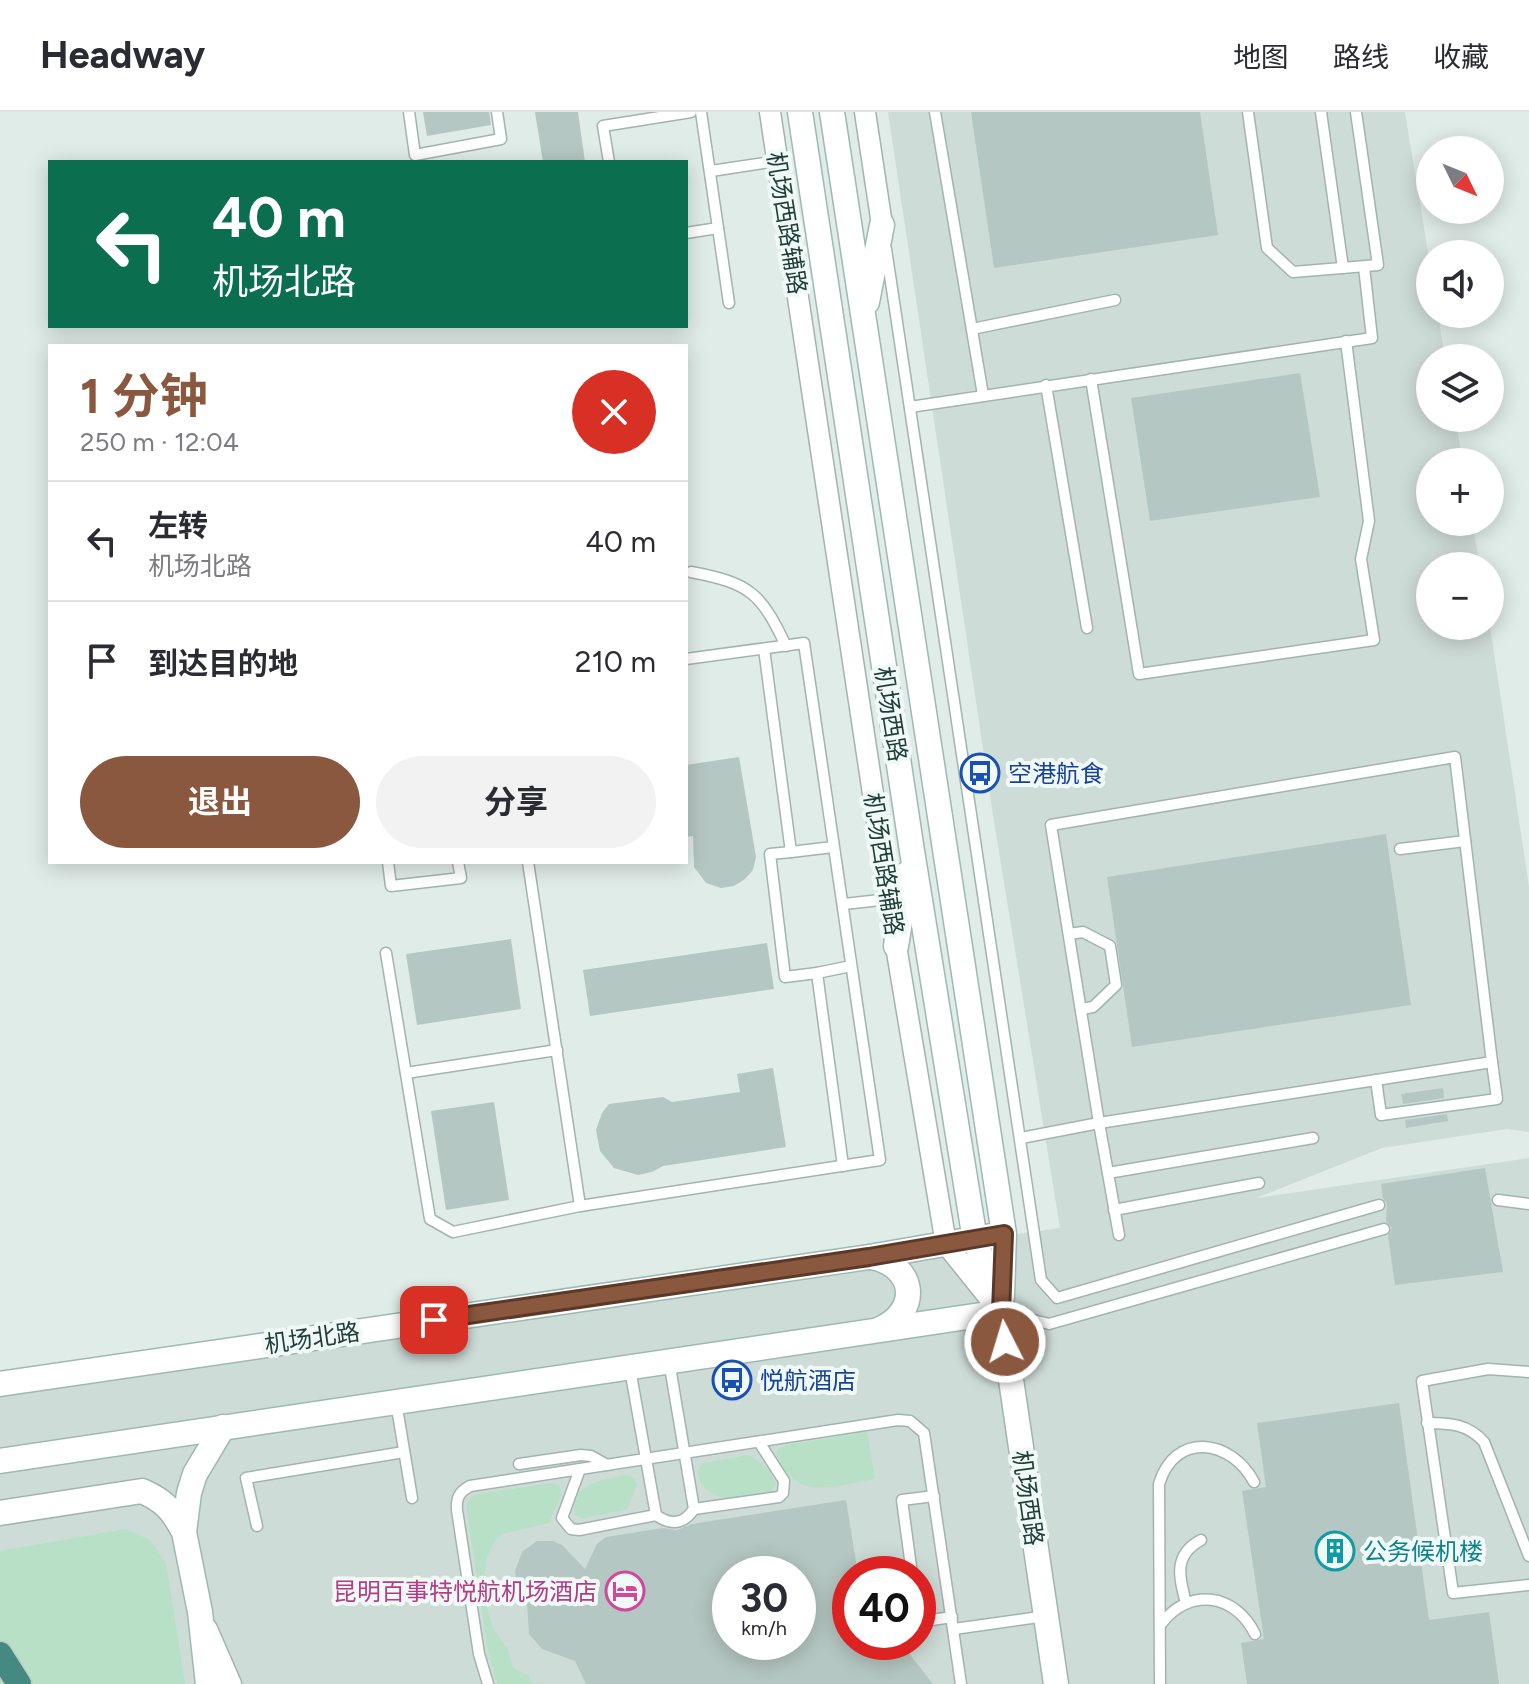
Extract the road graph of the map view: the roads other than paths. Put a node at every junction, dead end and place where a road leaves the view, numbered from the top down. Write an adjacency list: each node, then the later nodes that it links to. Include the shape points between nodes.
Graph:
1 (409, 112): 2 (lane, via 415,155 501,139)
2 (497, 112)
3 (691, 112): 13 (lane, via 603,126)
4 (701, 112): 15 (lane)
5 (770, 112): 14 (street, 机场西路辅路)
6 (800, 112): 38 (main road, 机场西路)
7 (832, 112): 23 (main road, 机场西路)
8 (865, 112): 16 (street)
9 (935, 112): 24 (lane)
10 (1248, 112): 20 (lane, via 1267,248 1293,272)
11 (1321, 112): 20 (lane)
12 (1356, 112): 19 (lane, via 1378,265)
13 (609, 160)
14 (777, 161): 15 (lane); 43 (street, 机场西路辅路)
15 (711, 171): 17 (lane)
16 (882, 225): 23 (main road); 29 (lane)
17 (718, 228): 18 (lane); 22 (lane)
18 (688, 233)
19 (1364, 267): 20 (lane); 25 (lane, via 1372,338)
20 (1343, 268)
21 (1115, 300): 24 (lane)
22 (729, 303)
23 (863, 320): 67 (main road, 机场西路)
24 (972, 329): 28 (lane)
25 (1346, 341): 26 (lane); 26 (lane, via 1369,521 1361,559 1374,640 1139,674)
26 (1091, 379): 27 (lane)
27 (1046, 385): 28 (lane); 31 (lane)
28 (983, 395): 29 (lane)
29 (910, 407): 56 (lane)
30 (691, 572): 32 (lane, via 727,578 756,595)
31 (1087, 628)
32 (786, 646): 33 (lane); 36 (lane, via 804,643)
33 (764, 649): 34 (lane); 39 (lane)
34 (688, 659)
35 (1465, 841): 37 (lane); 45 (lane, via 1455,757 1051,825); 52 (lane)
36 (833, 847): 39 (lane); 44 (lane)
37 (1400, 849)
38 (912, 851): 46 (main road); 69 (main road, 机场西路)
39 (791, 852): 49 (lane, via 770,854 785,977)
40 (388, 864): 41 (lane, via 391,886 461,878)
41 (458, 864)
42 (528, 864): 51 (lane)
43 (889, 899): 44 (lane); 46 (street, 机场西路辅路)
44 (844, 904): 48 (lane)
45 (1069, 934): 50 (lane); 50 (lane, via 1083,932 1110,946 1116,985 1093,1007)
46 (896, 946): 70 (street, 机场西路辅路)
47 (386, 953): 53 (lane)
48 (851, 966): 49 (lane); 58 (lane, via 880,1160)
49 (817, 973): 58 (lane)
50 (1081, 1009): 55 (lane)
51 (557, 1050): 53 (lane); 64 (lane)
52 (1492, 1062): 54 (lane); 54 (lane, via 1497,1099 1381,1115)
53 (406, 1073): 64 (lane, via 430,1219 439,1226 453,1232)
54 (1376, 1080): 55 (lane)
55 (1099, 1123): 56 (lane); 59 (lane)
56 (1021, 1138): 63 (lane, via 1041,1280 1057,1298)
57 (1313, 1138): 59 (lane)
58 (843, 1166): 64 (lane)
59 (1108, 1173): 65 (lane)
60 (1259, 1183): 65 (lane)
61 (1498, 1200): 62 (lane)
62 (1529, 1204)
63 (1379, 1205)
64 (580, 1206)
65 (1114, 1210): 68 (lane)
66 (1384, 1229): 72 (lane, via 1049,1324)
67 (1004, 1234): 69 (main road, 机场北路); 72 (main road, 机场西路)
68 (1119, 1235)
69 (975, 1240): 70 (main road, 机场北路); 72 (main road, 机场西路)
70 (946, 1244): 71 (main road, 机场北路); 72 (street, 机场西路辅路)
71 (869, 1257): 73 (main road, via 887,1260 902,1272 908,1289 906,1308 895,1323); 77 (main road, 机场北路)
72 (1001, 1312): 73 (main road); 103 (main road, 机场西路)
73 (878, 1330): 74 (main road)
74 (669, 1361): 75 (main road); 83 (lane)
75 (630, 1367): 78 (main road); 84 (lane)
76 (1529, 1372): 79 (lane, via 1488,1369 1422,1381)
77 (0, 1384)
78 (396, 1402): 80 (main road); 82 (lane)
79 (1427, 1423): 99 (lane, via 1461,1425 1484,1442); 100 (lane, via 1453,1593)
80 (223, 1427): 85 (main road); 96 (main road, via 195,1474)
81 (759, 1442): 83 (lane); 90 (lane, via 910,1421 924,1433); 92 (lane, via 784,1481 783,1493)
82 (404, 1452): 91 (lane); 95 (lane, via 246,1478)
83 (683, 1453): 84 (lane); 92 (lane)
84 (645, 1459): 87 (lane); 94 (lane)
85 (0, 1461)
86 (519, 1464): 87 (lane, via 581,1455)
87 (607, 1465): 88 (lane)
88 (580, 1469): 94 (lane, via 562,1518 571,1529); 113 (lane, via 470,1486 458,1495 479,1654)
89 (1254, 1482): 106 (lane, via 1238,1459 1208,1447 1189,1449 1166,1467 1159,1484)
90 (934, 1496): 98 (lane, via 902,1500); 104 (lane)
91 (412, 1498)
92 (694, 1509): 94 (lane, via 681,1522)
93 (0, 1513): 96 (main road, via 142,1491 160,1499)
94 (656, 1515)
95 (257, 1526)
96 (184, 1532): 102 (main road)
97 (1201, 1540): 101 (lane, via 1180,1564)
98 (910, 1556)
99 (1529, 1556)
100 (1529, 1585)
101 (1186, 1603): 106 (lane); 108 (lane, via 1210,1599 1233,1607)
102 (200, 1612): 111 (main road); 112 (street)
103 (1046, 1616): 107 (lane); 115 (main road, 机场西路)
104 (952, 1617): 105 (lane); 107 (lane)
105 (936, 1619)
106 (1161, 1624): 116 (lane)
107 (954, 1629): 114 (lane)
108 (1255, 1634)
109 (0, 1654): 110 (highway)
110 (19, 1684)
111 (208, 1684)
112 (231, 1684)
113 (488, 1684)
114 (961, 1684)
115 (1056, 1684)
116 (1160, 1684)

